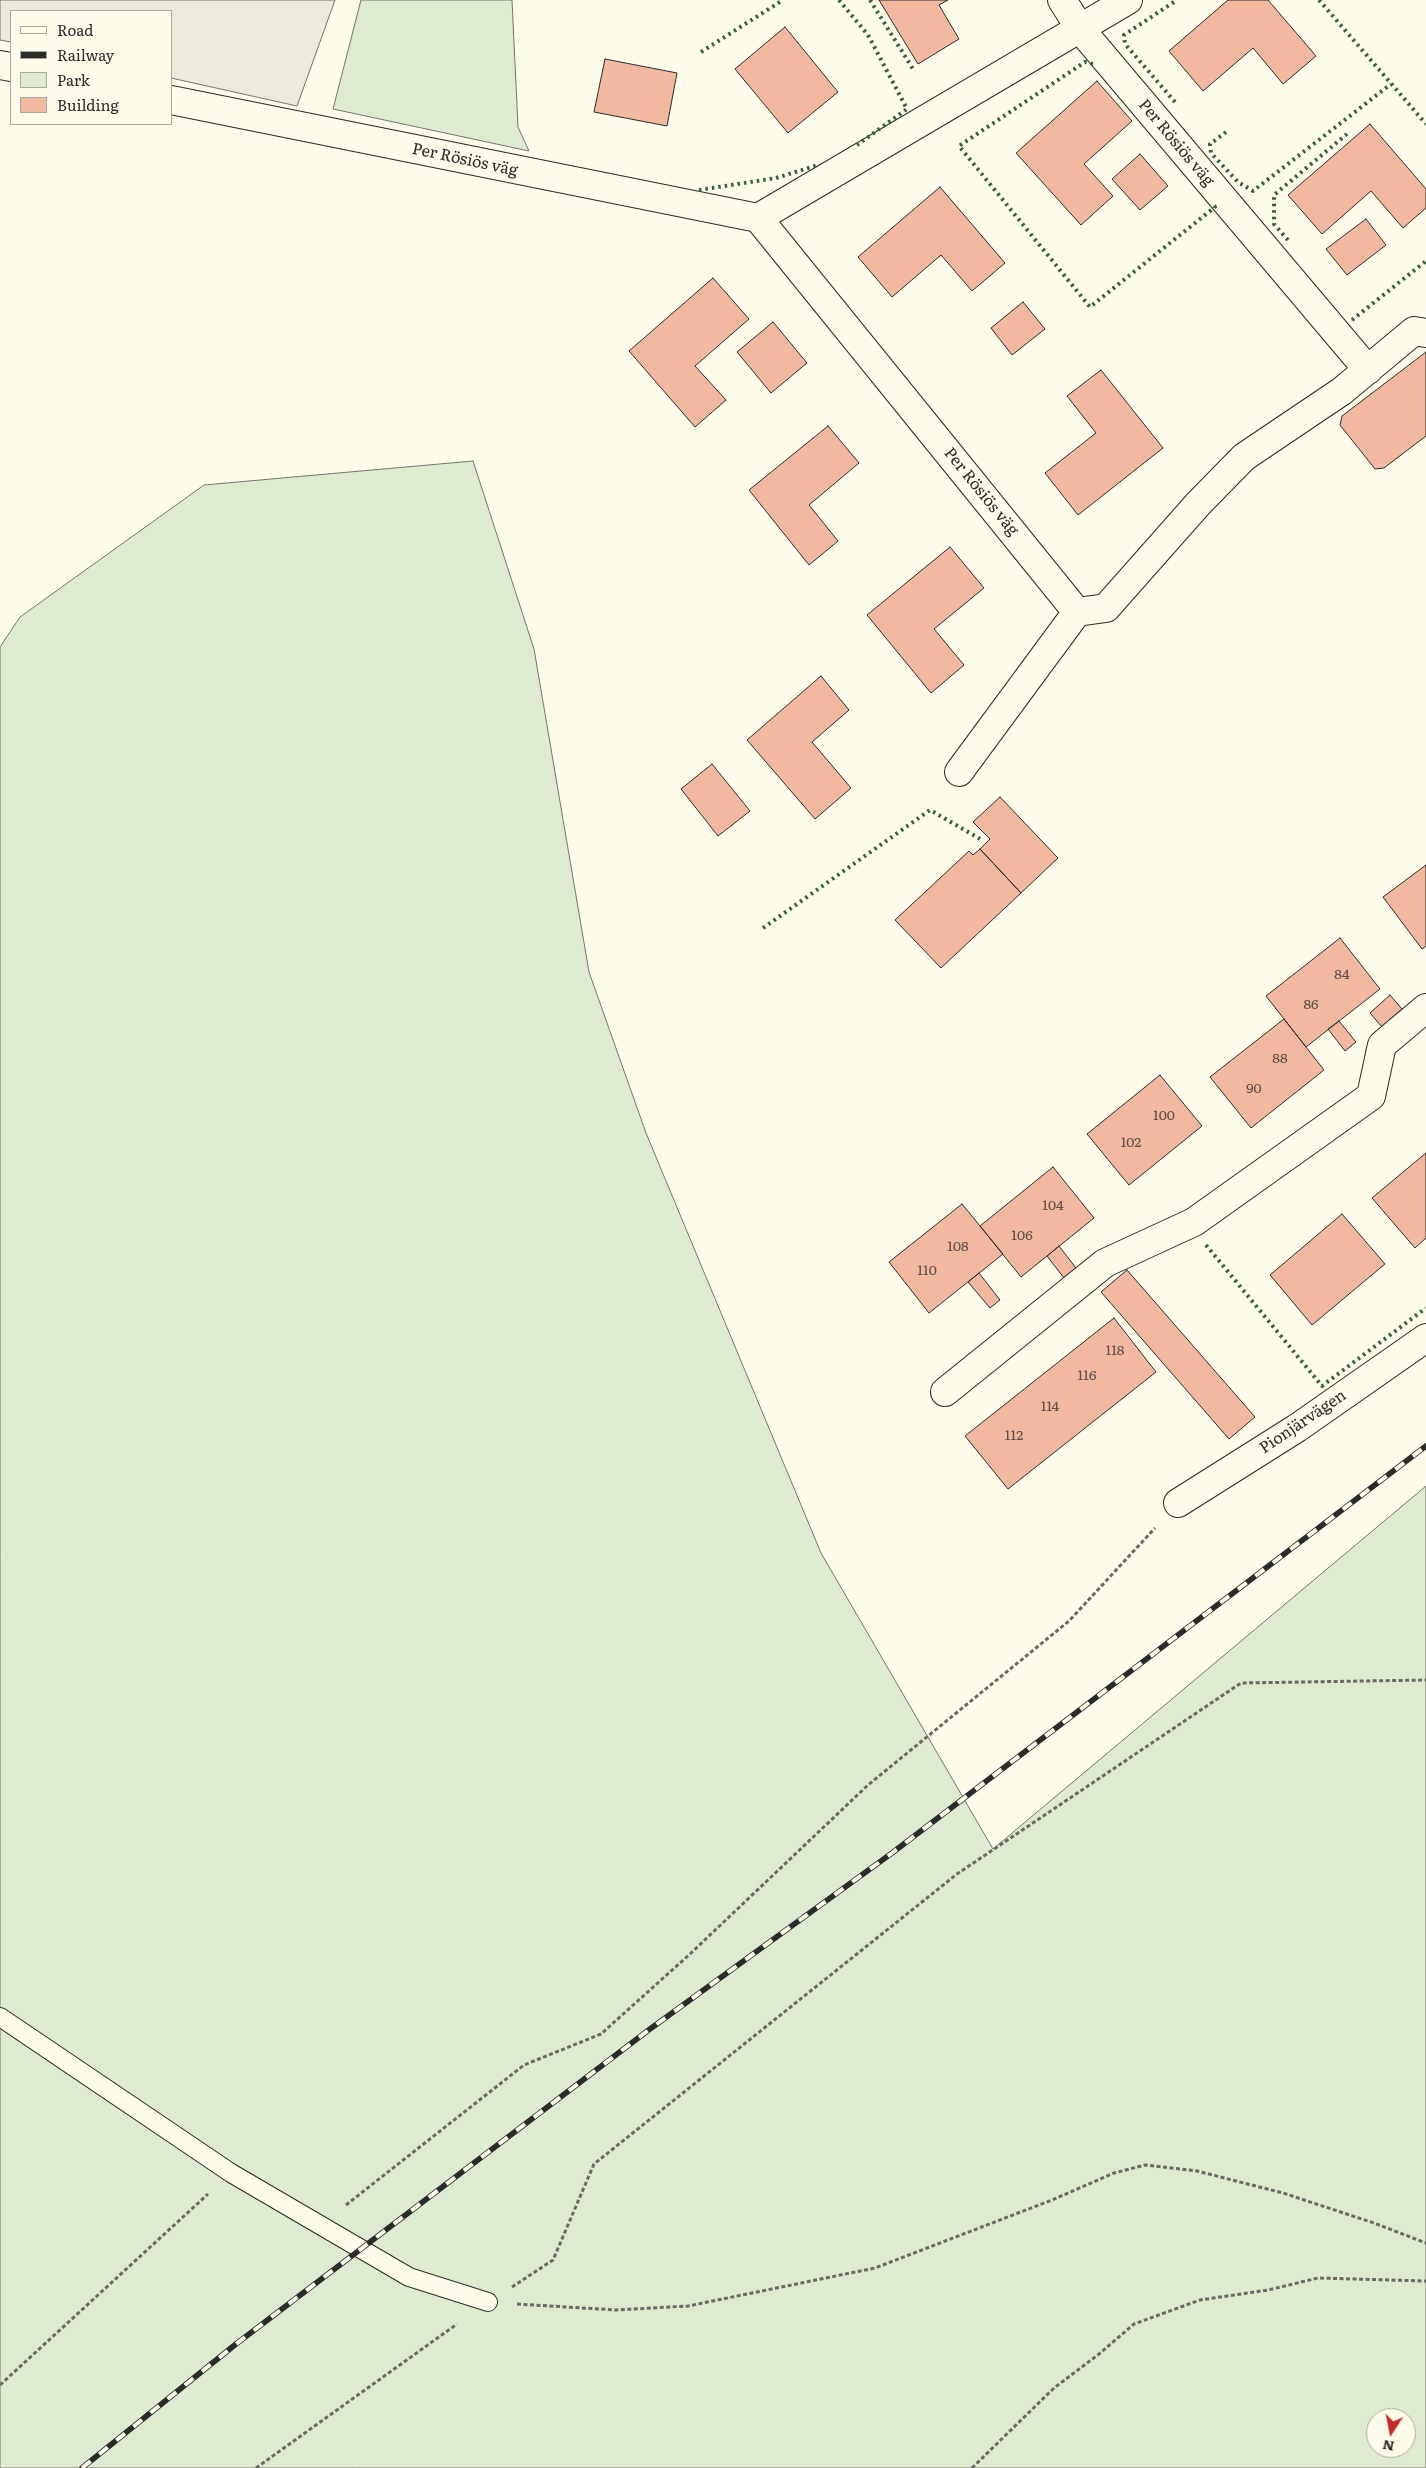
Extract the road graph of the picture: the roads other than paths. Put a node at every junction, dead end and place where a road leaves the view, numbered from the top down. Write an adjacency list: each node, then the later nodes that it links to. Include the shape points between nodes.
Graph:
1 (1062, 0): 3 (street, Per Rösiös väg)
2 (1128, 0): 3 (street)
3 (1081, 30): 5 (street); 7 (street, Per Rösiös väg)
4 (172, 100): 5 (street, Per Rösiös väg)
5 (758, 218): 8 (street, Per Rösiös väg)
6 (1426, 332): 7 (street, via 1414,332)
7 (1368, 370): 8 (street, via 1244,457 1106,608)
8 (1078, 612): 9 (street)
9 (959, 772)
10 (1426, 1008): 12 (street, via 1382,1044 1371,1096 1194,1222 1105,1263)
11 (1426, 1338): 13 (street, Pionjärvägen, via 1297,1428)
12 (945, 1392)
13 (1178, 1503)
14 (0, 2017): 15 (lane, via 231,2173 408,2277)
15 (488, 2302)

